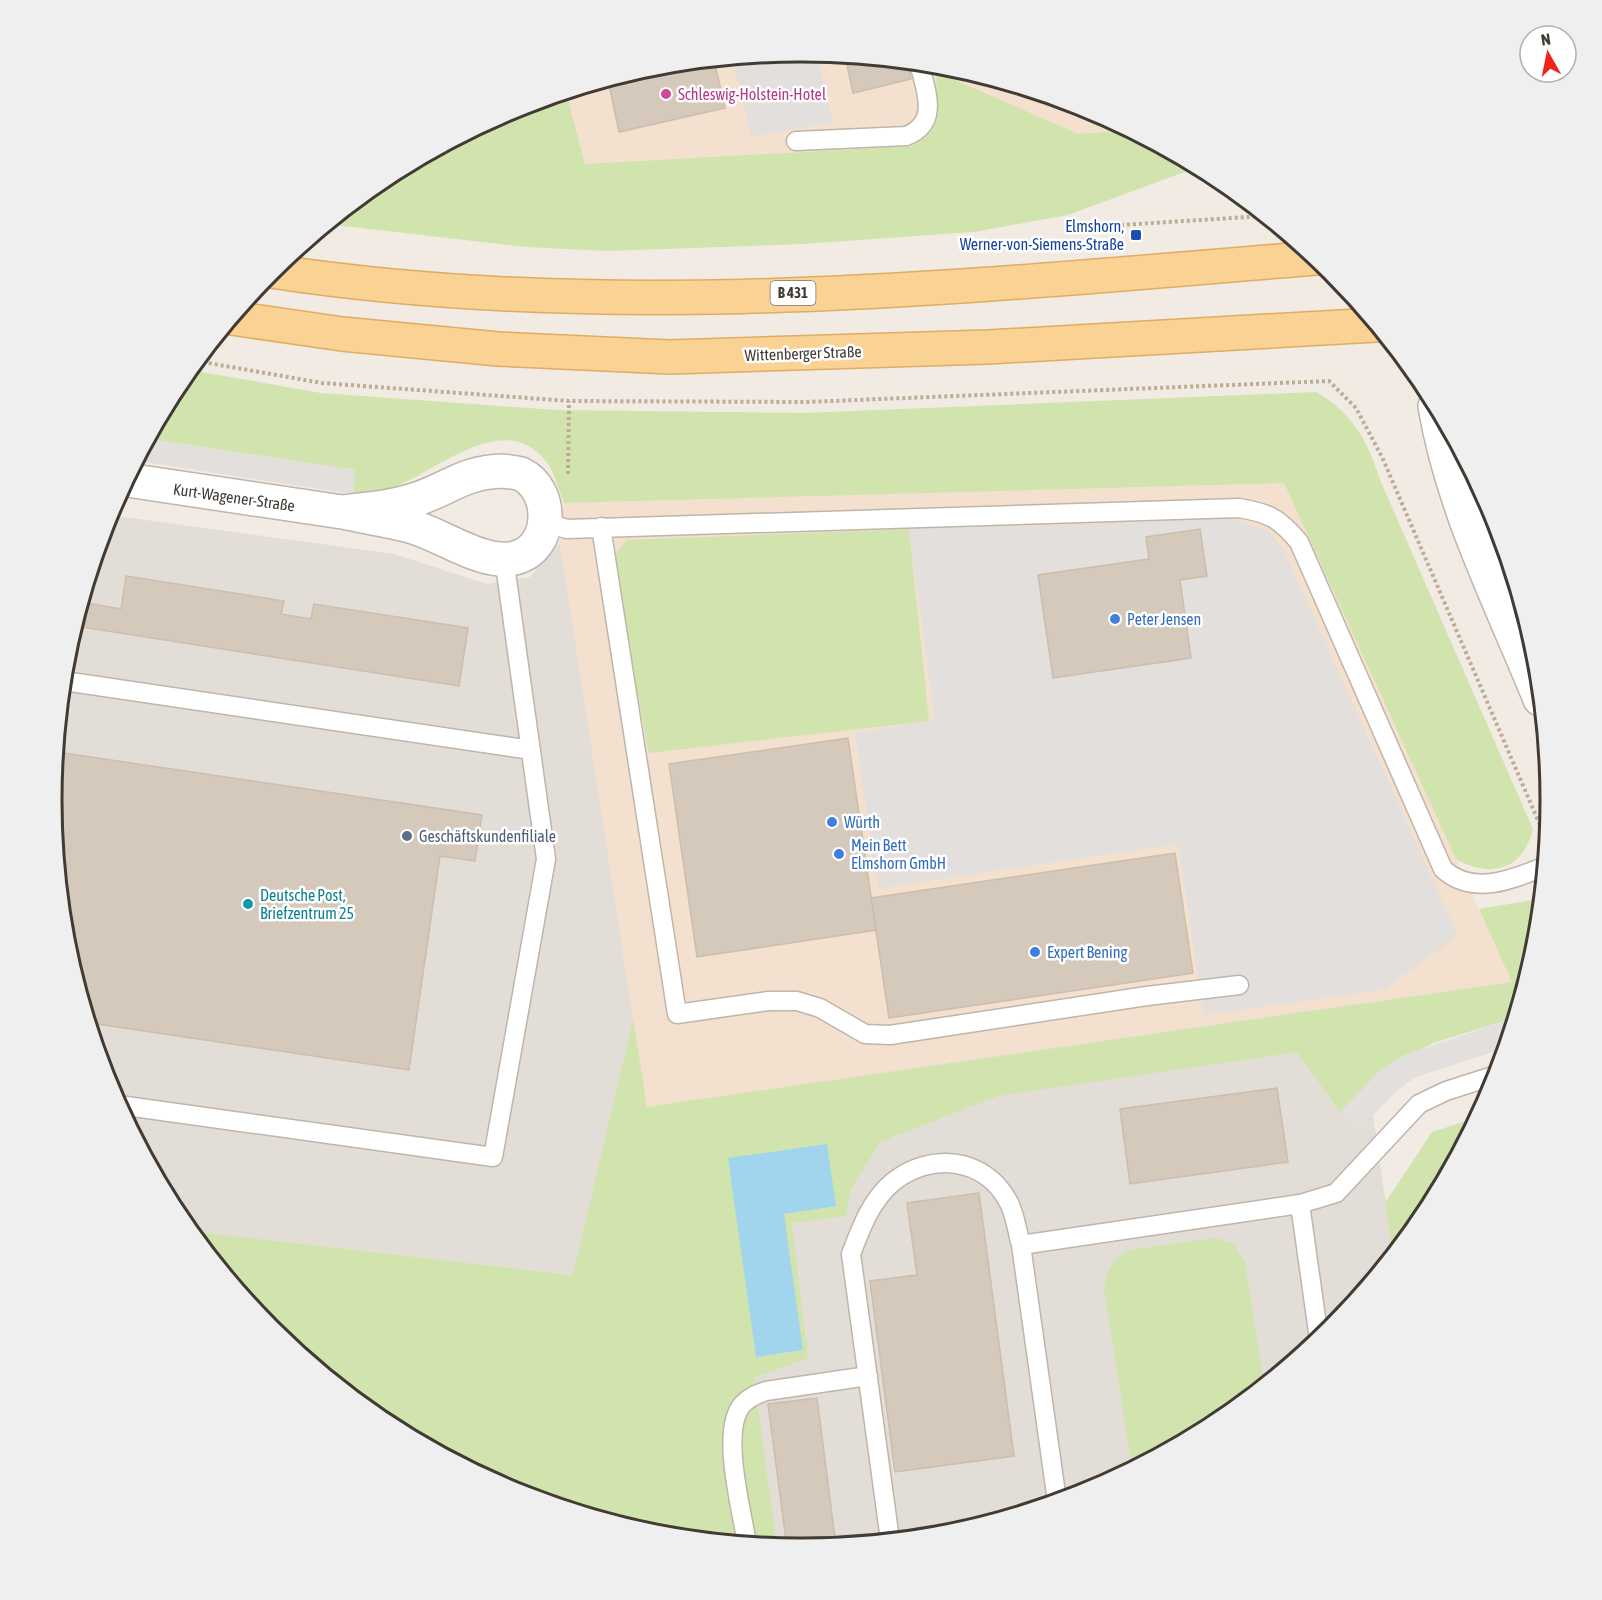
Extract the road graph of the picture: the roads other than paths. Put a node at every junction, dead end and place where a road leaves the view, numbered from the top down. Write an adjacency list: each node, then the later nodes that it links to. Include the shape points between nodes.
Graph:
1 (921, 72): 2 (lane, via 929,105 927,122 917,132 906,136)
2 (796, 141)
3 (1303, 259): 4 (main road, B 431, via 987,285 670,298 501,296 350,284)
4 (284, 273)
5 (241, 319): 6 (main road, Wittenberger Straße, via 342,334 498,349 670,357 988,347)
6 (1367, 326)
7 (1442, 433): 13 (street, via 1454,486)
8 (135, 481): 9 (street, Kurt-Wagener-Straße)
9 (342, 512): 10 (street, Kurt-Wagener-Straße, via 393,506 478,472 503,471 520,474 535,486 542,497); 12 (street, Kurt-Wagener-Straße, via 411,526 486,557)
10 (546, 523): 11 (lane, via 567,529); 12 (street, via 528,552)
11 (601, 528): 16 (lane, via 1239,508 1260,511 1282,522 1299,542 1443,869 1453,878 1471,884 1492,884); 17 (lane, via 677,1014 768,1001 797,1001 820,1008 865,1034 890,1035)
12 (504, 558): 15 (lane)
13 (1527, 668)
14 (73, 682): 15 (lane)
15 (531, 750): 19 (lane, via 546,859 493,1157)
16 (1536, 870)
17 (1239, 985)
18 (1485, 1079): 20 (lane, via 1419,1104 1336,1193)
19 (130, 1106)
20 (1300, 1204): 21 (lane); 22 (lane)
21 (1021, 1245): 23 (lane, via 1008,1201 987,1174 958,1163 923,1164 892,1183 866,1216 851,1254); 24 (lane)
22 (1317, 1327)
23 (868, 1376): 25 (lane); 26 (lane, via 766,1391 751,1396 741,1406 733,1424 732,1449)
24 (1056, 1492)
25 (889, 1533)
26 (746, 1536)

